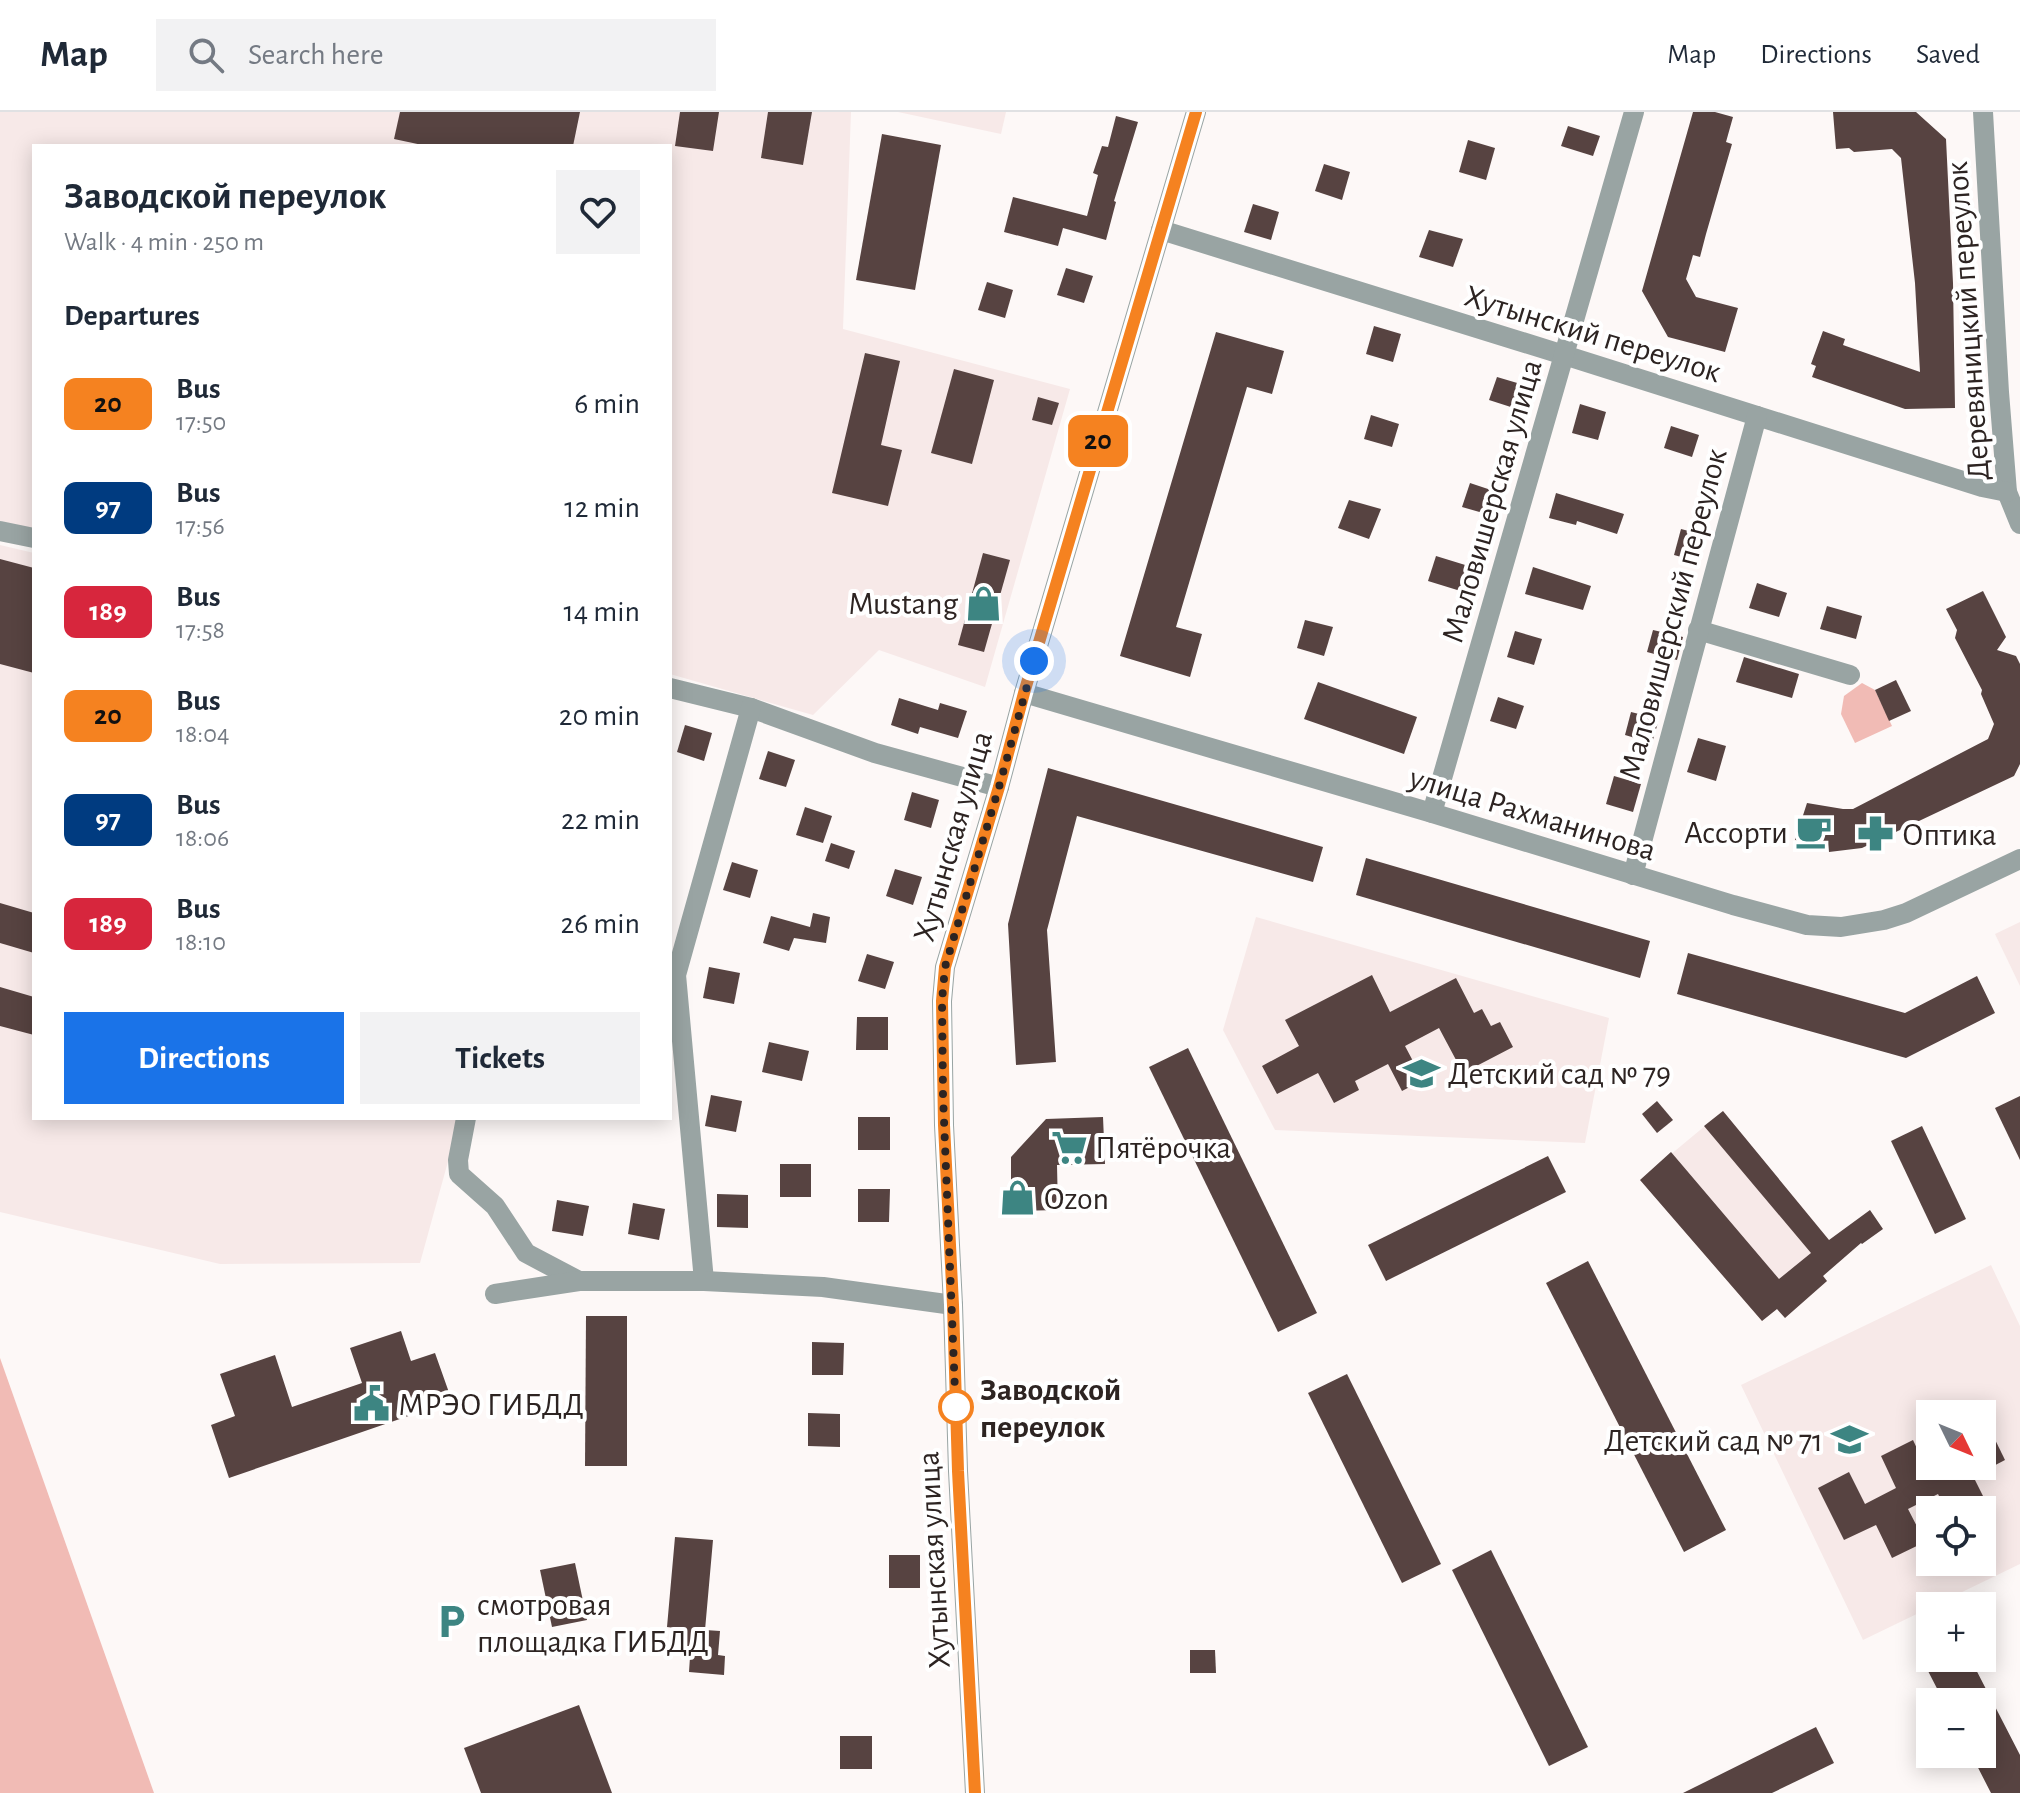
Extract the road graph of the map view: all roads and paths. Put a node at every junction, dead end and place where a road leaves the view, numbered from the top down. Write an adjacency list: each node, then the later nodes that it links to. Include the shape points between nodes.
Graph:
1 (1196, 112): 4 (street, Хутынская улица)
2 (1634, 112): 5 (street, Маловишерская улица)
3 (1983, 112): 7 (street, Деревяницкий переулок)
4 (1161, 230): 5 (street, Хутынский переулок); 14 (street, Хутынская улица)
5 (1564, 355): 6 (street, Хутынский переулок); 17 (street, Маловишерская улица)
6 (1757, 416): 7 (street, Хутынский переулок); 11 (street, Маловишерский переулок)
7 (2007, 492): 8 (street, Деревяницкий переулок)
8 (2020, 524)
9 (0, 531): 10 (street)
10 (32, 538)
11 (1698, 630): 12 (street); 19 (street, Маловишерский переулок)
12 (1850, 675)
13 (672, 688): 15 (street)
14 (1024, 693): 16 (street, Хутынская улица); 17 (street, улица Рахманинова)
15 (751, 708): 16 (street, via 875,753); 22 (street, via 676,975)
16 (999, 787): 24 (street, Хутынская улица, via 945,967 943,1095)
17 (1432, 813): 19 (street, улица Рахманинова)
18 (2020, 859): 19 (street, улица Рахманинова, via 1906,913 1841,927 1791,921)
19 (1633, 875)
20 (466, 1120): 21 (street, via 459,1174 495,1206 526,1253)
21 (579, 1281): 22 (street); 23 (street)
22 (704, 1281): 24 (street, via 823,1287)
23 (495, 1294)
24 (953, 1305): 25 (street, Хутынская улица)
25 (975, 1793)

